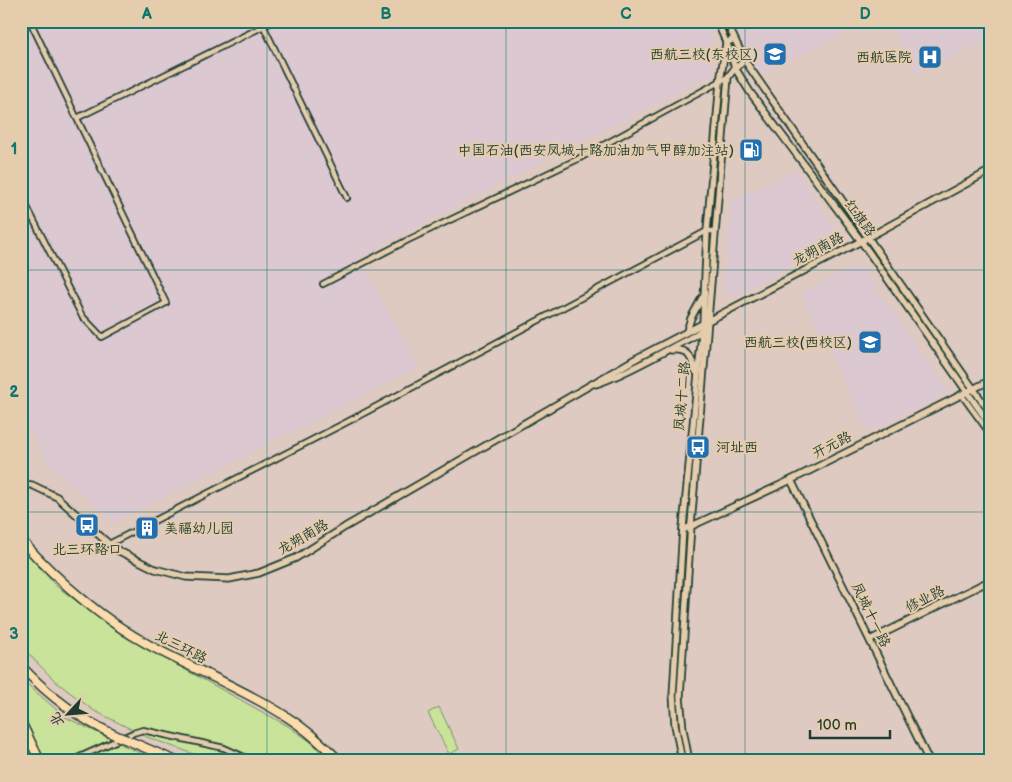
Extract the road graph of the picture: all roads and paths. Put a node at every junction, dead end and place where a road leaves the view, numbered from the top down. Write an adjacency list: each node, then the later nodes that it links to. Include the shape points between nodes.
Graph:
1 (30, 21): 12 (street)
2 (274, 21): 5 (street)
3 (716, 21): 7 (street, 红旗路)
4 (726, 21): 6 (street, 红旗路)
5 (262, 24): 12 (street); 15 (street)
6 (734, 39): 7 (street); 8 (street, 红旗路)
7 (726, 42): 9 (street, 红旗路); 11 (street, 凤城十二路)
8 (746, 62): 9 (street); 18 (street, 红旗路)
9 (735, 68): 10 (street); 18 (street, 红旗路)
10 (728, 77): 11 (street); 17 (street, 凤城十二路)
11 (720, 82): 16 (street, 凤城十二路); 19 (street, via 578,158)
12 (77, 118): 14 (street, via 166,302 102,337 82,316)
13 (991, 170): 18 (street, 龙朔南路)
14 (21, 195)
15 (347, 198)
16 (707, 231): 17 (street); 20 (street, 凤城十二路); 38 (street)
17 (714, 231): 21 (street, 凤城十二路)
18 (864, 240): 21 (street, 龙朔南路); 28 (street, 红旗路); 29 (street, 红旗路)
19 (323, 284)
20 (704, 296): 21 (street, 凤城十二路); 22 (street)
21 (706, 322): 22 (street, 龙朔南路); 23 (street, 凤城十二路); 35 (street, 凤城十二路)
22 (687, 331): 27 (street, 龙朔南路)
23 (701, 331): 24 (street, 龙朔南路); 25 (street, 凤城十二路)
24 (666, 350): 25 (street, via 680,349 687,353); 27 (street, 龙朔南路, via 610,380)
25 (697, 376): 36 (street, 凤城十二路)
26 (991, 380): 28 (street, 开元路)
27 (589, 386): 38 (street, 龙朔南路, via 296,558 259,573 229,579 186,577 155,569)
28 (972, 389): 29 (street, 开元路); 30 (street, 红旗路)
29 (964, 393): 31 (street, 红旗路); 32 (street); 33 (street, 开元路)
30 (991, 414)
31 (991, 426)
32 (991, 435)
33 (791, 480): 35 (street, 开元路); 40 (street, 凤城十一路)
34 (21, 484): 38 (street, 龙朔南路, via 32,485 57,497)
35 (691, 525): 36 (street, 开元路); 51 (street, 凤城十二路, via 680,697)
36 (682, 530): 50 (street, 凤城十二路, via 673,695)
37 (21, 540): 44 (highway, 北三环路, via 71,591 111,622 288,717)
38 (109, 544)
39 (991, 580): 40 (street, 修业路)
40 (870, 640): 52 (street, 凤城十一路)
41 (21, 666): 48 (highway, bridge, via 74,712 117,736)
42 (21, 722): 46 (highway)
43 (21, 753): 45 (highway)
44 (339, 760)
45 (25, 761)
46 (40, 761)
47 (71, 761): 49 (street, via 143,730 224,748)
48 (176, 761)
49 (254, 761)
50 (682, 761)
51 (689, 761)
52 (929, 761)

